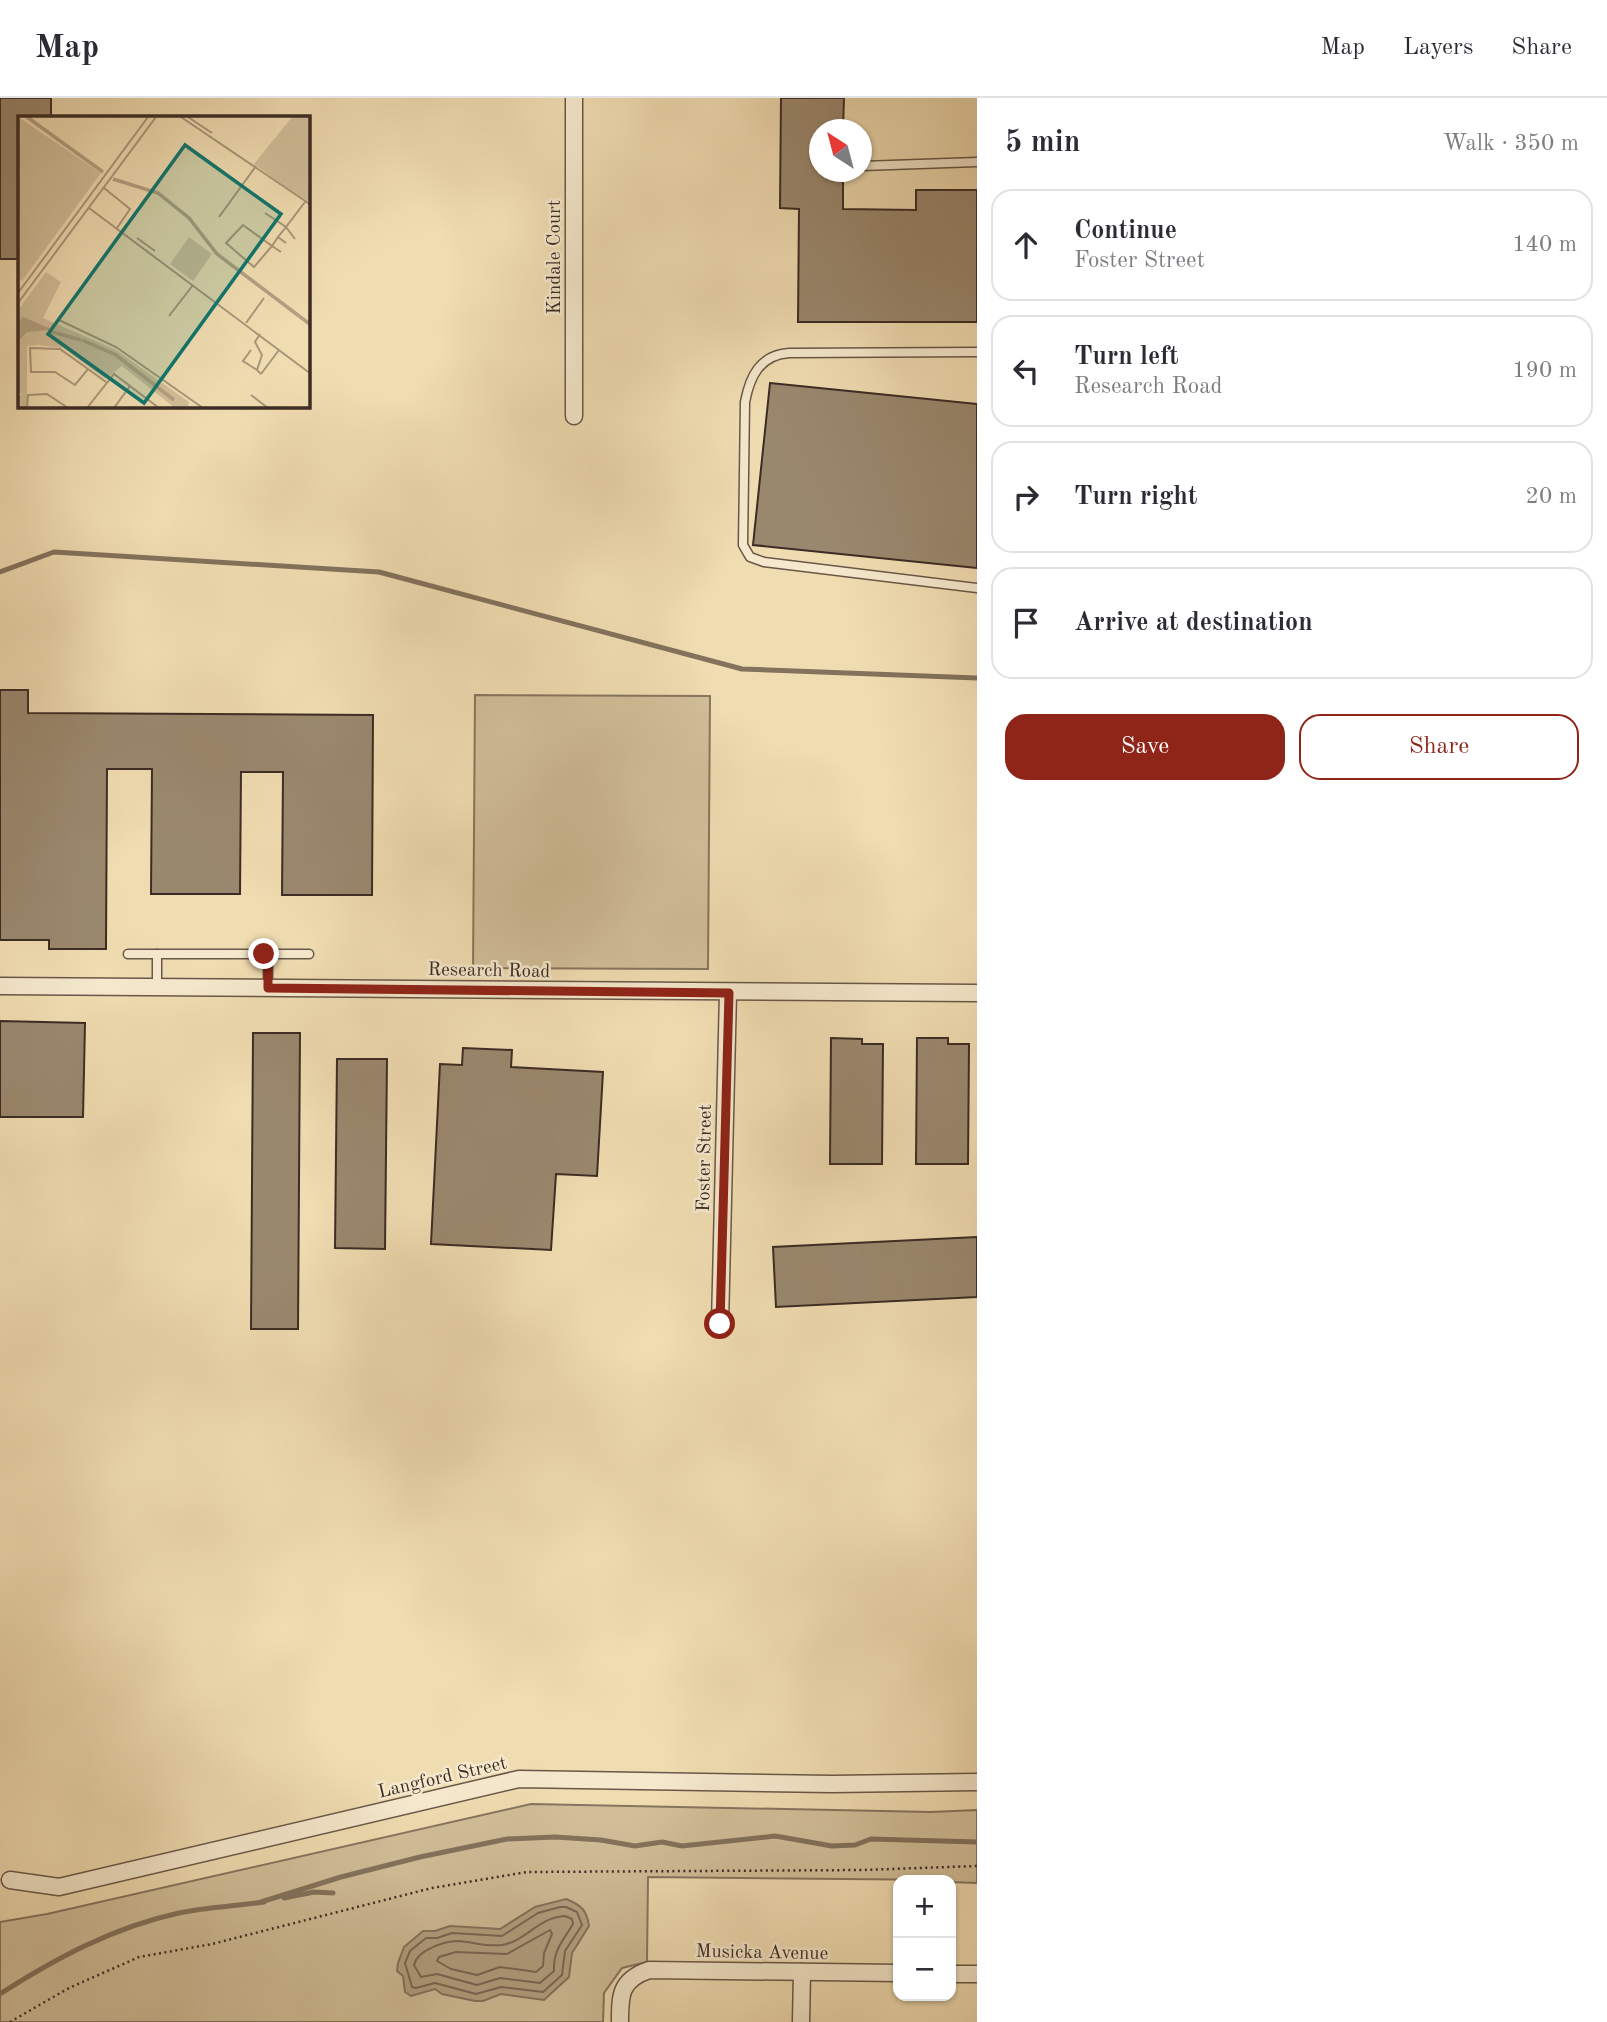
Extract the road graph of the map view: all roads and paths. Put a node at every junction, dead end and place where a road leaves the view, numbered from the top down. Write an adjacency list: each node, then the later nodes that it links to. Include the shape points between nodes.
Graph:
1 (574, 98): 5 (street, Kindale Court)
2 (977, 162): 3 (lane)
3 (872, 166)
4 (977, 352): 6 (lane, via 776,354 761,365 750,379 745,402 743,545 750,557 764,562)
5 (574, 416)
6 (977, 588)
7 (128, 954): 8 (lane)
8 (157, 954): 9 (lane); 12 (lane)
9 (268, 954): 10 (lane); 13 (lane)
10 (309, 954)
11 (0, 986): 12 (street, Research Road)
12 (157, 987): 13 (street, Research Road)
13 (268, 988): 14 (street, Research Road)
14 (729, 993): 15 (street, Research Road); 16 (street, Foster Street)
15 (977, 993)
16 (720, 1324)
17 (977, 1782): 19 (street, Langford Street, via 519,1779 59,1887)
18 (977, 1866): 24 (path, via 527,1872 432,1888 212,1944 139,1957 69,1988)
19 (10, 1880)
20 (802, 1972): 21 (street, Musicka Avenue); 25 (street, Musicka Avenue, via 649,1970 622,1990); 26 (street)
21 (893, 1973)
22 (956, 1974): 23 (street)
23 (977, 1974)
24 (10, 2022)
25 (620, 2022)
26 (802, 2022)

